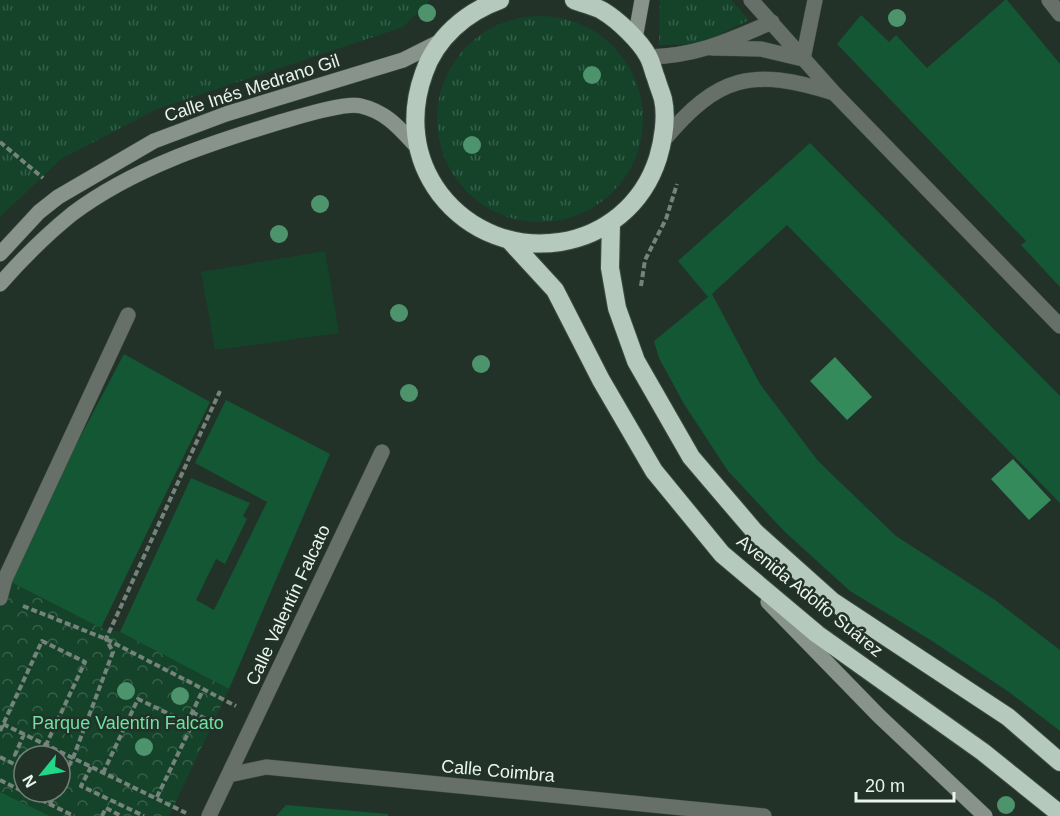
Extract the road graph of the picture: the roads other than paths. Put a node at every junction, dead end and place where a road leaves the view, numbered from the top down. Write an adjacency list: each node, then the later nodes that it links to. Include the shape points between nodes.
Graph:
1 (469, 0): 10 (highway)
2 (500, 0): 10 (highway, via 472,13)
3 (574, 0): 11 (highway, via 603,11)
4 (642, 0): 11 (main road)
5 (751, 0): 9 (street)
6 (815, 0): 14 (street)
7 (1049, 0): 8 (street)
8 (1060, 14)
9 (772, 22): 12 (street); 14 (street)
10 (446, 36): 17 (highway, via 426,66 417,92 414,120); 20 (main road, Calle Inés Medrano Gil, via 403,60 226,114 154,141 58,197)
11 (635, 39): 13 (highway)
12 (712, 48): 13 (street); 14 (street, via 761,49)
13 (648, 57): 16 (highway, via 664,102)
14 (803, 58): 15 (street)
15 (835, 94): 16 (street, via 766,78 735,82 709,95); 23 (street)
16 (663, 141): 18 (highway, via 653,173 636,200)
17 (418, 148): 19 (highway, via 430,180 451,208 478,228); 21 (main road, via 382,112 358,105 317,111 206,145 157,165 72,214)
18 (611, 222): 19 (highway, via 562,243); 27 (highway, Avenida Adolfo Suárez, via 610,268 617,308 636,361 691,457 755,532 832,601 1008,717)
19 (510, 241): 25 (highway, Avenida Adolfo Suárez, via 555,290 654,471)
20 (0, 254)
21 (0, 284)
22 (128, 315): 26 (street)
23 (1060, 326)
24 (382, 452): 28 (street, Calle Valentín Falcato)
25 (722, 554): 29 (highway, Avenida Adolfo Suárez, via 817,634); 32 (main road, via 879,716)
26 (0, 597)
27 (1060, 762)
28 (229, 775): 30 (street, Calle Valentín Falcato); 31 (street, Calle Coimbra, via 266,767)
29 (1060, 813)
30 (209, 816)
31 (764, 816)
32 (985, 816)

